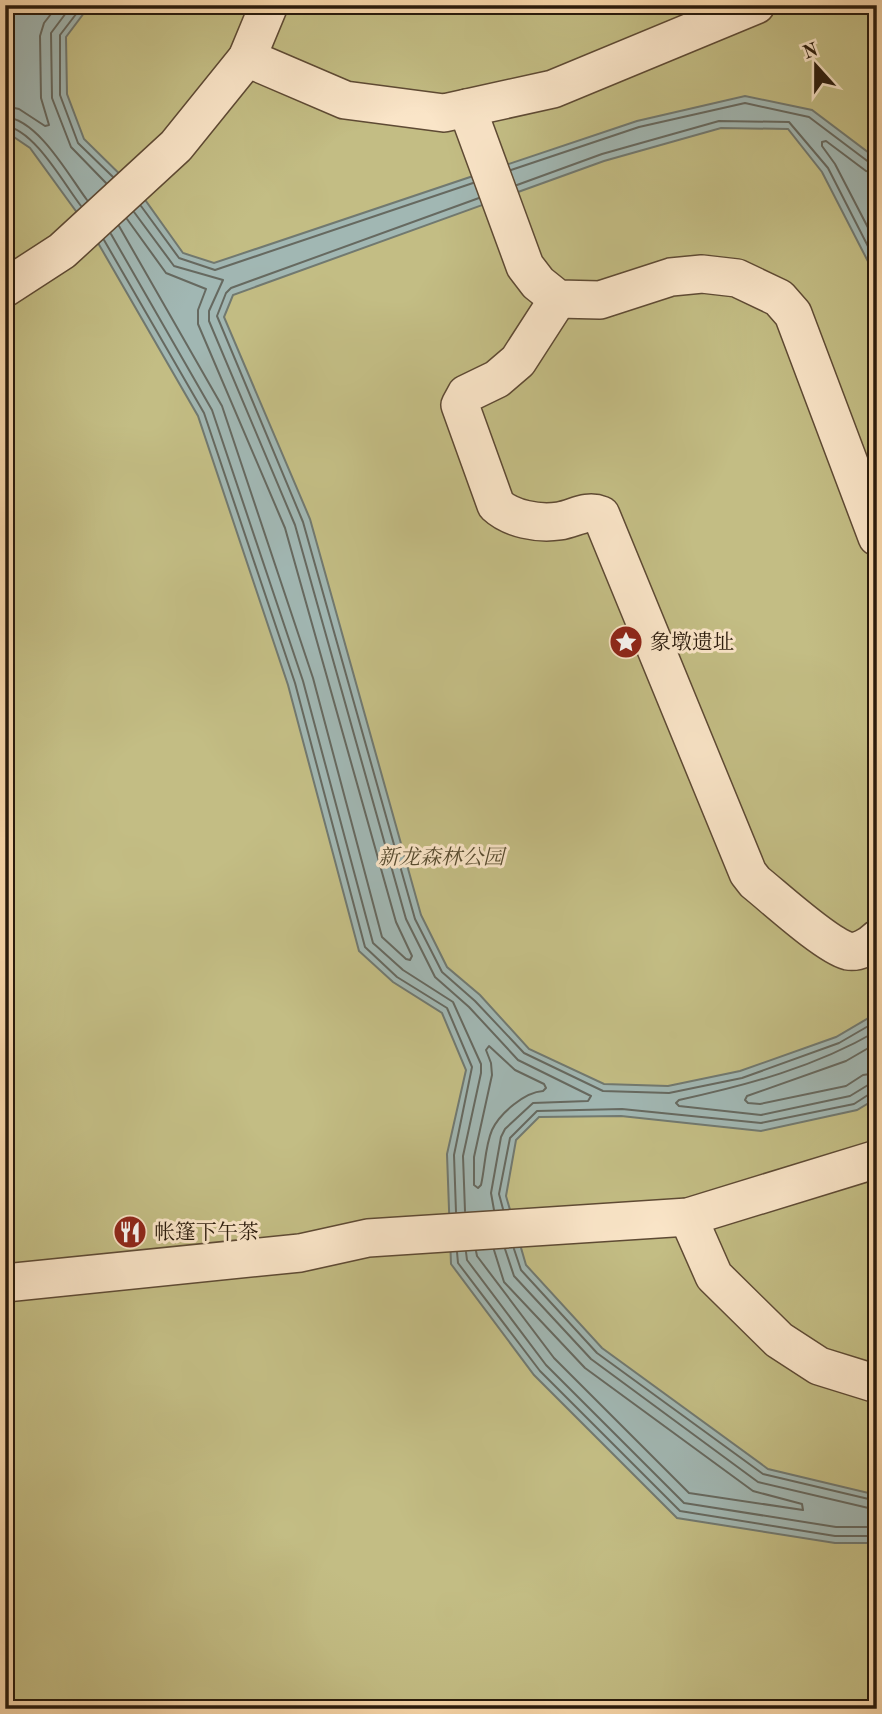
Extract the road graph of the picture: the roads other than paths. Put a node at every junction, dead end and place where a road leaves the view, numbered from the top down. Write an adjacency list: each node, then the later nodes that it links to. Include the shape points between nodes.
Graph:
1 (268, 5): 3 (street)
2 (756, 5): 4 (street, via 553,89)
3 (247, 58): 4 (street, via 345,100 444,113); 5 (street, via 176,146 62,251)
4 (467, 108): 6 (street, via 526,266)
5 (5, 288)
6 (558, 299): 7 (street, via 600,300 671,277 702,274 737,278 779,298 793,314); 8 (street, via 518,361 497,379 466,394 460,405 496,505 505,514 535,521 559,521 592,512 601,515 748,873 828,940 849,951)
7 (877, 537)
8 (876, 942)
9 (877, 1159): 10 (street)
10 (688, 1217): 11 (street, via 368,1238 300,1252); 12 (street, via 714,1276 779,1340 819,1366)
11 (5, 1283)
12 (877, 1384)

